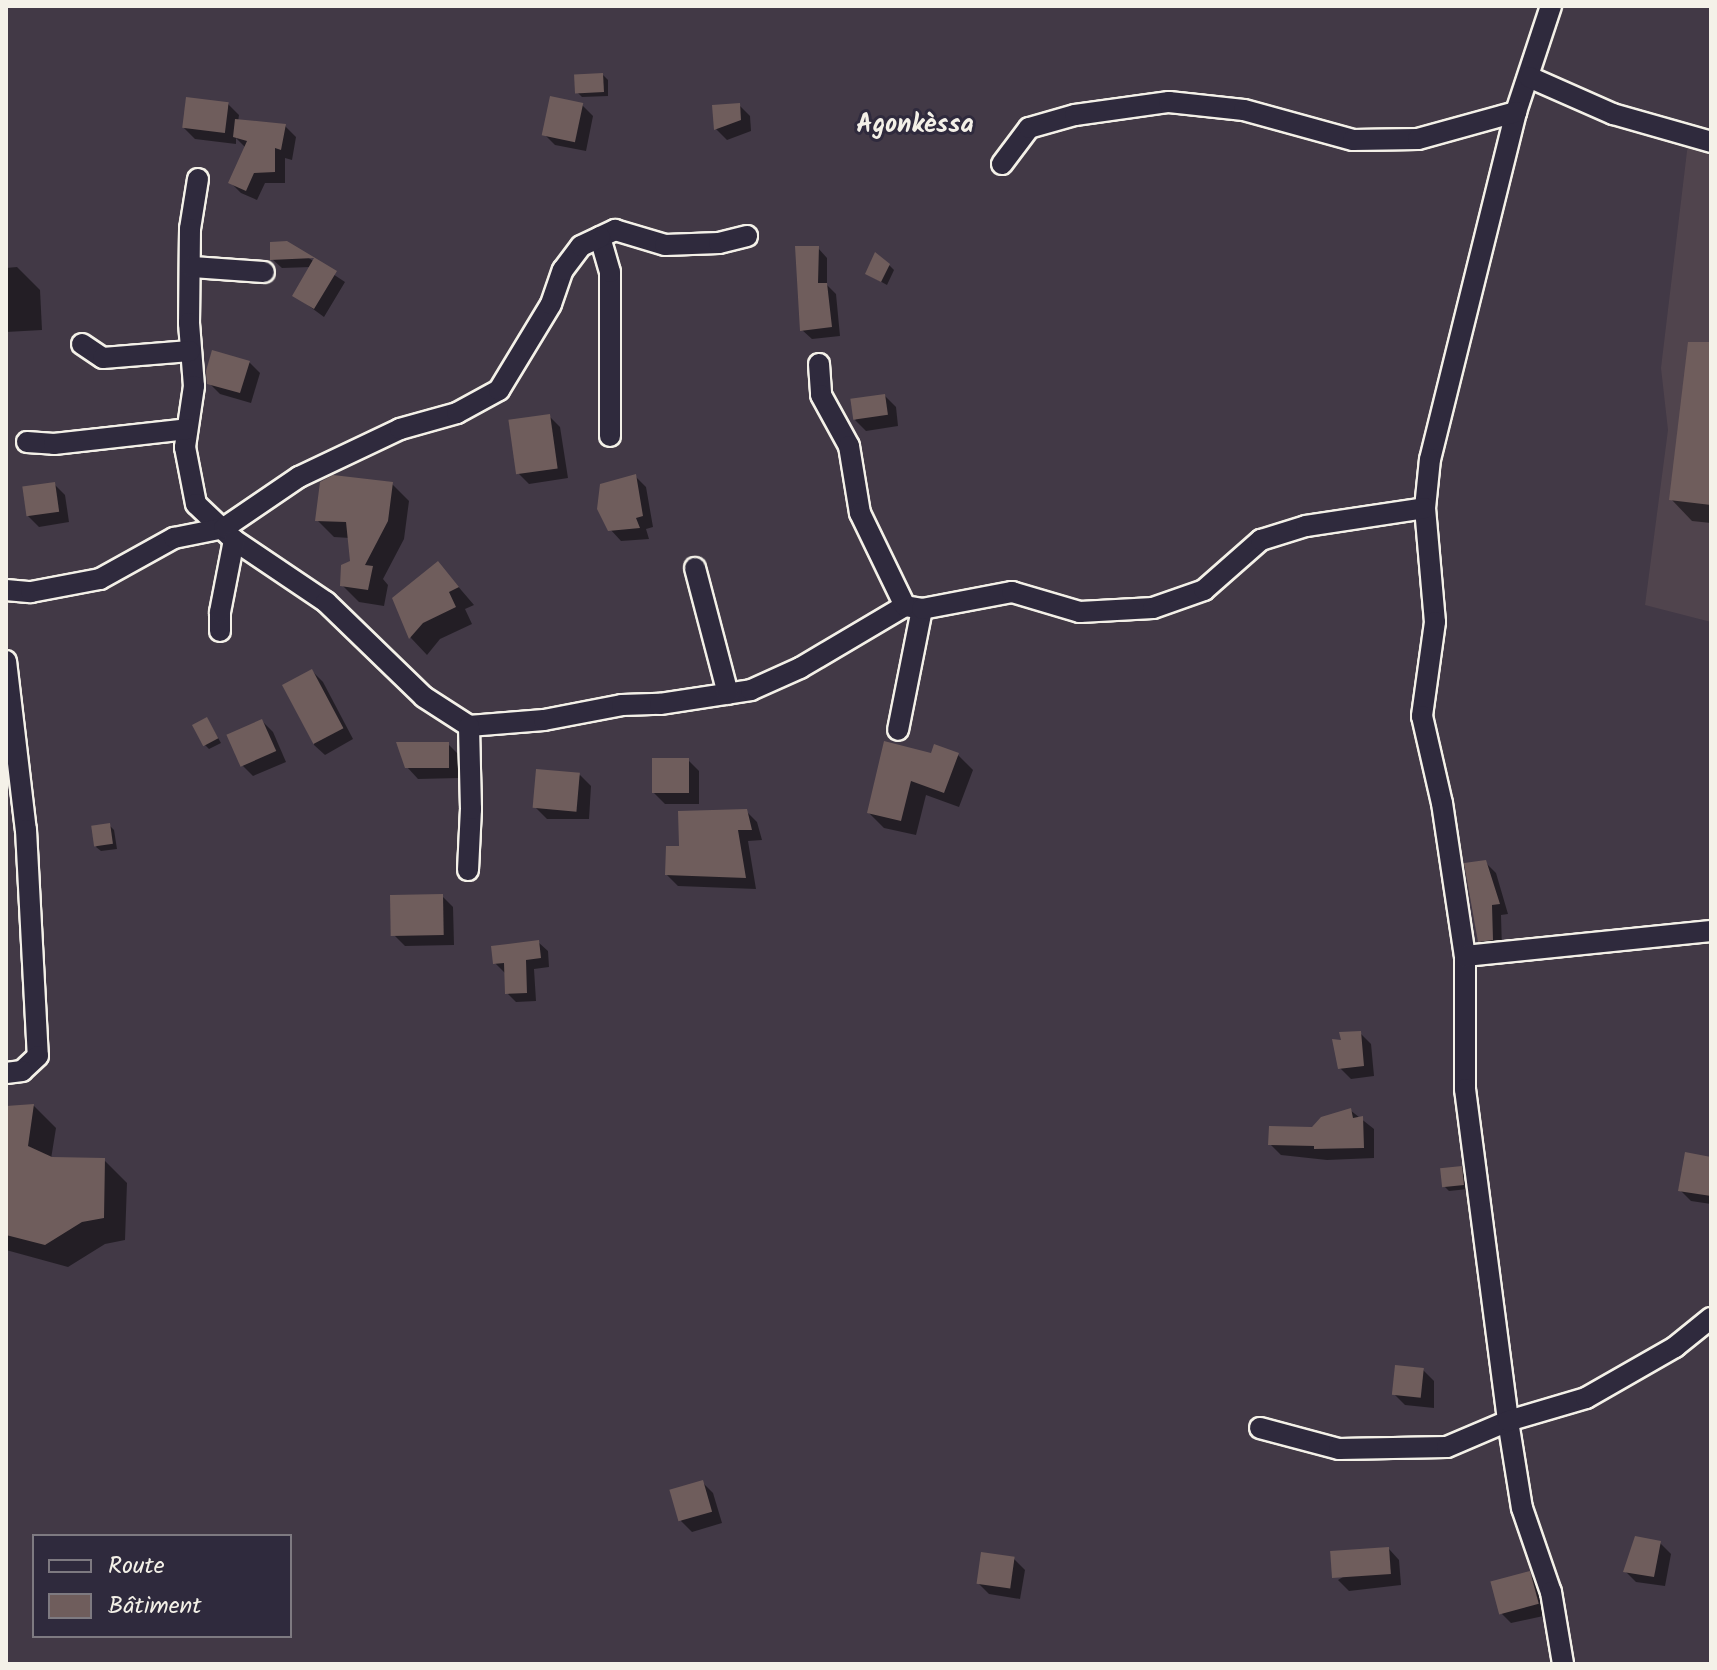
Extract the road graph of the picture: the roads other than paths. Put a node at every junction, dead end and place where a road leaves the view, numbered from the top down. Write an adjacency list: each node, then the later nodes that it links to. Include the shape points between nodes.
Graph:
1 (1551, 6): 2 (street)
2 (1529, 77): 3 (street); 4 (street, via 1613,114)
3 (1516, 112): 5 (street, via 1418,139 1353,140 1244,110 1169,102 1075,115 1029,128); 17 (street, via 1430,459)
4 (1711, 142)
5 (1002, 164)
6 (198, 179): 9 (street, via 190,229)
7 (747, 236): 8 (street, via 665,245 615,230)
8 (600, 237): 15 (street, via 610,272); 18 (street, via 581,246 563,270 551,304 499,390 457,413 400,429 299,477)
9 (192, 267): 10 (street); 12 (street)
10 (264, 272)
11 (82, 344): 12 (street, via 103,358)
12 (190, 351): 14 (street, via 194,386)
13 (819, 364): 21 (street, via 821,395 849,446 860,513)
14 (187, 429): 16 (street, via 54,444); 18 (street, via 185,447 196,504)
15 (610, 436)
16 (27, 442)
17 (1425, 508): 21 (street, via 1306,526 1261,540 1204,590 1153,608 1080,612 1012,592); 29 (street, via 1435,622 1422,716 1442,803)
18 (229, 534): 20 (street, via 174,538 100,579 31,592); 22 (street); 25 (street, via 326,602 424,697)
19 (695, 568): 24 (street)
20 (6, 590)
21 (914, 608): 24 (street, via 800,668 751,690); 26 (street)
22 (220, 631)
23 (6, 661): 30 (street, via 26,830 38,1056 22,1071)
24 (728, 694): 25 (street)
25 (469, 726): 27 (street)
26 (898, 730)
27 (468, 870)
28 (1711, 931): 29 (street)
29 (1465, 956): 32 (street, via 1465,1089)
30 (6, 1073)
31 (1711, 1318): 32 (street, via 1675,1347 1586,1398)
32 (1508, 1421): 33 (street, via 1447,1447 1339,1449); 34 (street, via 1522,1508 1551,1592)
33 (1260, 1428)
34 (1563, 1664)

